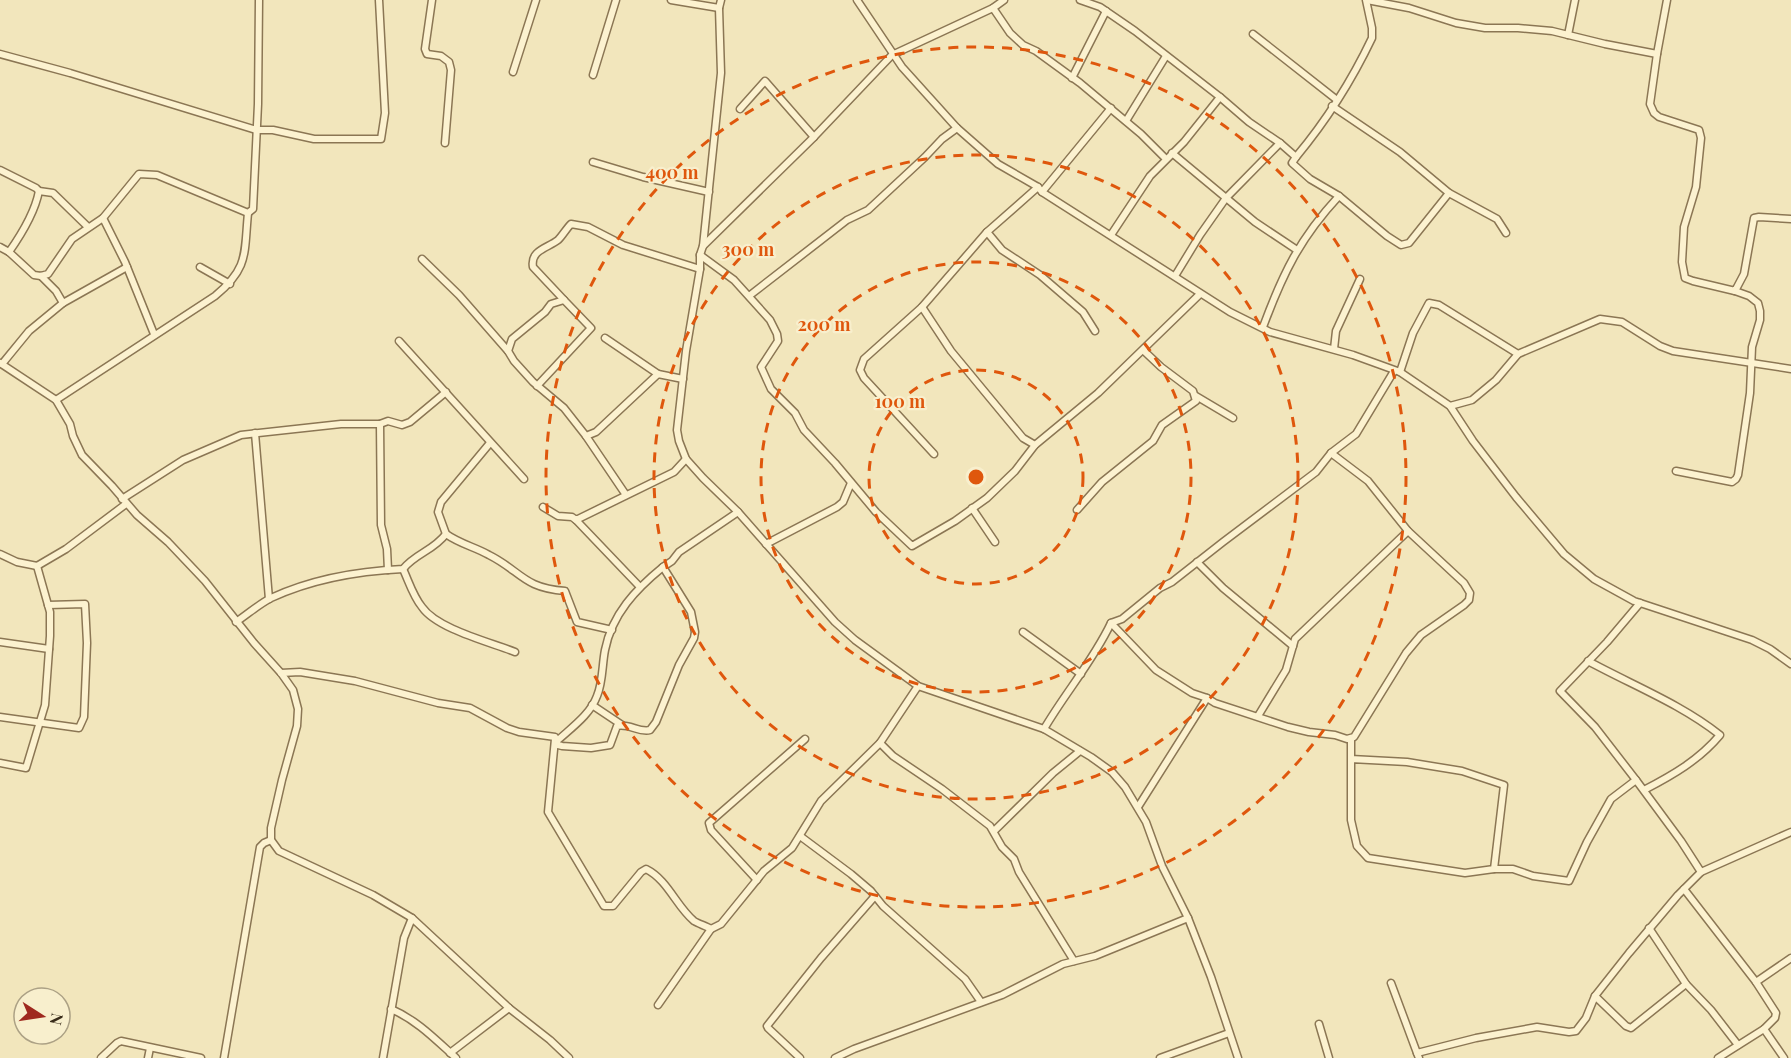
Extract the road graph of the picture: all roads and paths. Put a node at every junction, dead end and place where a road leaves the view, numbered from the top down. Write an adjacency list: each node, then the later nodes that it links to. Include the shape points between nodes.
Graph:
1 (259, 0): 34 (street)
2 (379, 0): 34 (street, via 385,112 381,139 314,139)
3 (432, 0): 36 (street, via 425,49 427,54 449,62 452,70)
4 (536, 0): 25 (street)
5 (615, 0): 26 (street)
6 (671, 0): 15 (street)
7 (721, 0): 15 (street)
8 (857, 0): 23 (street)
9 (1004, 0): 16 (street)
10 (1084, 0): 18 (street)
11 (1366, 0): 17 (street); 29 (street, via 1372,38)
12 (1411, 0): 17 (street)
13 (1575, 0): 20 (street)
14 (1667, 0): 22 (street)
15 (719, 8): 45 (street, via 721,73)
16 (993, 8): 23 (street); 27 (street, via 1023,45)
17 (1409, 8): 20 (street, via 1485,28)
18 (1106, 11): 24 (street); 27 (street)
19 (1254, 34): 29 (street)
20 (1568, 35): 22 (street)
21 (0, 54): 34 (street)
22 (1657, 54): 69 (street, via 1650,105 1654,113 1699,130 1701,138 1696,187 1684,227 1682,271 1685,278)
23 (892, 55): 33 (street); 35 (street)
24 (1166, 56): 28 (street); 32 (street)
25 (513, 72)
26 (593, 75)
27 (1072, 78): 30 (street)
28 (1220, 97): 37 (street); 38 (street)
29 (1335, 103): 39 (street); 46 (street)
30 (1111, 108): 32 (street); 43 (street)
31 (740, 109): 35 (street, via 765,81)
32 (1126, 121): 40 (street)
33 (957, 128): 43 (street, via 998,164); 71 (street, via 868,210 848,220)
34 (256, 130): 49 (street, via 253,209)
35 (814, 137): 56 (street)
36 (445, 143)
37 (1280, 143): 39 (street); 48 (street)
38 (1172, 153): 40 (street); 48 (street)
39 (1296, 157): 47 (street, via 1292,164)
40 (1166, 159): 55 (street)
41 (593, 162): 45 (street)
42 (0, 170): 44 (street)
43 (1040, 189): 53 (street); 55 (street)
44 (39, 191): 52 (street, via 53,193); 59 (street)
45 (709, 192): 56 (street)
46 (1449, 193): 47 (street, via 1409,243 1401,245); 54 (street, via 1497,219)
47 (1339, 196): 58 (street)
48 (1226, 198): 58 (street); 66 (street)
49 (248, 213): 50 (street, via 157,175 139,174); 68 (street, via 243,264)
50 (103, 218): 52 (street); 62 (street)
51 (1791, 219): 69 (street, via 1755,218 1744,274)
52 (88, 227): 65 (street, via 72,239 48,274)
53 (987, 232): 74 (street); 76 (street, via 1002,250 1040,275 1083,312)
54 (1506, 233)
55 (1111, 235): 66 (street)
56 (703, 246): 60 (street)
57 (0, 247): 59 (street)
58 (1297, 250): 75 (street)
59 (9, 252): 65 (street)
60 (700, 255): 64 (street); 71 (street)
61 (422, 259): 82 (street)
62 (127, 267): 73 (street); 77 (street)
63 (201, 267): 68 (street)
64 (700, 269): 72 (street, via 572,224 556,241 535,254 531,262); 89 (street)
65 (40, 276): 73 (street)
66 (1175, 276): 70 (street)
67 (1360, 279): 80 (street, via 1336,331)
68 (230, 284): 77 (street)
69 (1735, 291): 84 (street, via 1758,303 1760,311)
70 (1200, 294): 75 (street); 81 (street)
71 (749, 296): 106 (street, via 777,334 778,341 761,367 771,388)
72 (564, 300): 82 (street, via 551,304 512,339); 90 (street, via 591,328)
73 (63, 303): 85 (street, via 29,331)
74 (922, 307): 100 (street, via 951,351 1023,438); 102 (street, via 864,359 860,370)
75 (1263, 327): 80 (street)
76 (1095, 332)
77 (154, 334): 93 (street)
78 (605, 338): 88 (street)
79 (399, 341): 91 (street)
80 (1334, 349): 87 (street)
81 (1143, 350): 92 (street); 100 (street)
82 (508, 351): 90 (street)
83 (1518, 354): 84 (street, via 1600,319 1622,322 1673,351); 87 (street, via 1439,304 1429,303); 94 (street, via 1472,400)
84 (1751, 363): 86 (street); 104 (street, via 1744,444 1736,479 1723,481)
85 (1, 364): 93 (street)
86 (1791, 369)
87 (1396, 372): 94 (street); 101 (street, via 1356,434)
88 (658, 374): 89 (street); 98 (street, via 596,432)
89 (682, 379): 103 (street, via 678,430)
90 (537, 386): 98 (street, via 564,408)
91 (446, 392): 96 (street, via 410,422); 99 (street)
92 (1196, 396): 95 (street); 111 (street, via 1196,401 1162,425 1153,441 1102,482)
93 (56, 399): 108 (street, via 82,454)
94 (1450, 406): 126 (street, via 1516,497 1564,554 1594,579)
95 (1233, 418)
96 (380, 424): 97 (street); 123 (street, via 381,525)
97 (255, 433): 108 (street, via 183,460); 125 (street)
98 (586, 436): 107 (street)
99 (490, 443): 105 (street); 115 (street, via 441,502 438,512)
100 (1035, 445): 110 (street, via 1015,471)
101 (1331, 453): 114 (street, via 1368,481); 119 (street, via 1310,477)
102 (934, 454)
103 (686, 459): 107 (street, via 674,472); 112 (street)
104 (1676, 471)
105 (524, 479)
106 (851, 483): 110 (street, via 912,546); 117 (street, via 837,507)
107 (626, 495): 113 (street)
108 (124, 502): 120 (street, via 66,549); 128 (street, via 182,556)
109 (543, 507): 113 (street)
110 (972, 508): 116 (street)
111 (1077, 510)
112 (738, 512): 117 (street); 121 (street)
113 (576, 520): 124 (street)
114 (1408, 531): 133 (street, via 1295,639); 150 (street, via 1469,587 1469,600 1421,635)
115 (446, 534): 122 (street, via 438,545); 130 (street, via 490,555 529,583 565,591 577,622)
116 (995, 542)
117 (766, 544): 140 (street, via 835,622)
118 (0, 554): 120 (street)
119 (1197, 562): 129 (street, via 1122,619); 133 (street)
120 (37, 566): 127 (street)
121 (663, 567): 124 (street); 146 (street, via 691,612 694,638 681,658 650,730)
122 (403, 569): 123 (street); 135 (street, via 423,610 464,634)
123 (388, 570): 125 (street, via 318,581)
124 (640, 587): 130 (street, via 628,599)
125 (269, 599): 128 (street)
126 (1640, 603): 136 (street); 137 (street, via 1752,640)
127 (48, 604): 134 (street); 145 (street, via 85,604 84,717 79,728)
128 (236, 622): 138 (street)
129 (1111, 623): 139 (street); 141 (street, via 1156,670)
130 (612, 630): 142 (street, via 598,696)
131 (1023, 632): 139 (street)
132 (0, 642): 134 (street)
133 (1293, 646): 143 (street, via 1286,670)
134 (49, 649): 145 (street, via 45,705)
135 (515, 652)
136 (1588, 661): 155 (street, via 1560,691 1595,727); 156 (street, via 1705,722 1720,735 1682,770)
137 (1791, 664)
138 (281, 673): 148 (street, via 300,672 355,681 470,708 507,729); 161 (street, via 293,690 297,726)
139 (1081, 674): 147 (street)
140 (918, 686): 147 (street); 151 (street)
141 (1207, 698): 143 (street); 157 (street)
142 (592, 705): 146 (street); 148 (street)
143 (1257, 716): 150 (street, via 1288,727)
144 (0, 717): 145 (street)
145 (39, 722): 154 (street, via 26,768)
146 (622, 725): 148 (street, via 617,726 610,746 562,746)
147 (1044, 729): 152 (street)
148 (556, 739): 170 (street, via 548,812 604,906 613,906 646,869 661,880 686,913)
149 (806, 739): 164 (street, via 709,823 711,830)
150 (1351, 739): 153 (street)
151 (880, 743): 158 (street); 160 (street, via 821,801)
152 (1080, 751): 157 (street, via 1112,772); 158 (street)
153 (1351, 759): 162 (street, via 1351,820 1357,846 1368,858 1465,873); 162 (street, via 1407,762 1462,771 1504,785)
154 (0, 763)
155 (1636, 780): 156 (street); 162 (street, via 1611,800 1569,881 1513,869)
156 (1644, 790): 163 (street)
157 (1138, 807): 168 (street)
158 (994, 831): 172 (street)
159 (1791, 832): 163 (street)
160 (800, 836): 164 (street); 166 (street)
161 (271, 840): 167 (street, via 279,851); 191 (street, via 260,847)
162 (1494, 869)
163 (1701, 872): 165 (street)
164 (757, 879): 170 (street, via 721,924)
165 (1684, 889): 169 (street); 173 (street)
166 (875, 896): 177 (street, via 965,979); 194 (street, via 768,1024)
167 (412, 918): 179 (street); 180 (street, via 404,938)
168 (1188, 918): 172 (street); 183 (street)
169 (1649, 928): 175 (street); 176 (street)
170 (711, 929): 178 (street)
171 (1791, 958): 173 (street)
172 (1074, 961): 177 (street)
173 (1756, 982): 182 (street, via 1776,1013)
174 (1391, 983): 187 (street)
175 (1686, 984): 176 (street, via 1631,1028); 184 (street)
176 (1595, 996): 187 (street, via 1576,1031 1537,1027 1476,1038)
177 (981, 1002): 195 (street)
178 (658, 1005)
179 (509, 1008): 186 (street); 193 (street)
180 (391, 1010): 186 (street, via 403,1014); 192 (street)
181 (1319, 1024): 198 (street)
182 (1764, 1029): 184 (street); 200 (street)
183 (1229, 1033): 196 (street); 197 (street)
184 (1738, 1045): 199 (street)
185 (150, 1048): 188 (street, via 121,1041); 189 (street); 190 (street)
186 (453, 1055)
187 (1418, 1055)
188 (101, 1058)
189 (148, 1058)
190 (201, 1058)
191 (224, 1058)
192 (383, 1058)
193 (569, 1058)
194 (800, 1058)
195 (835, 1058)
196 (1161, 1058)
197 (1238, 1058)
198 (1329, 1058)
199 (1719, 1058)
200 (1784, 1058)

